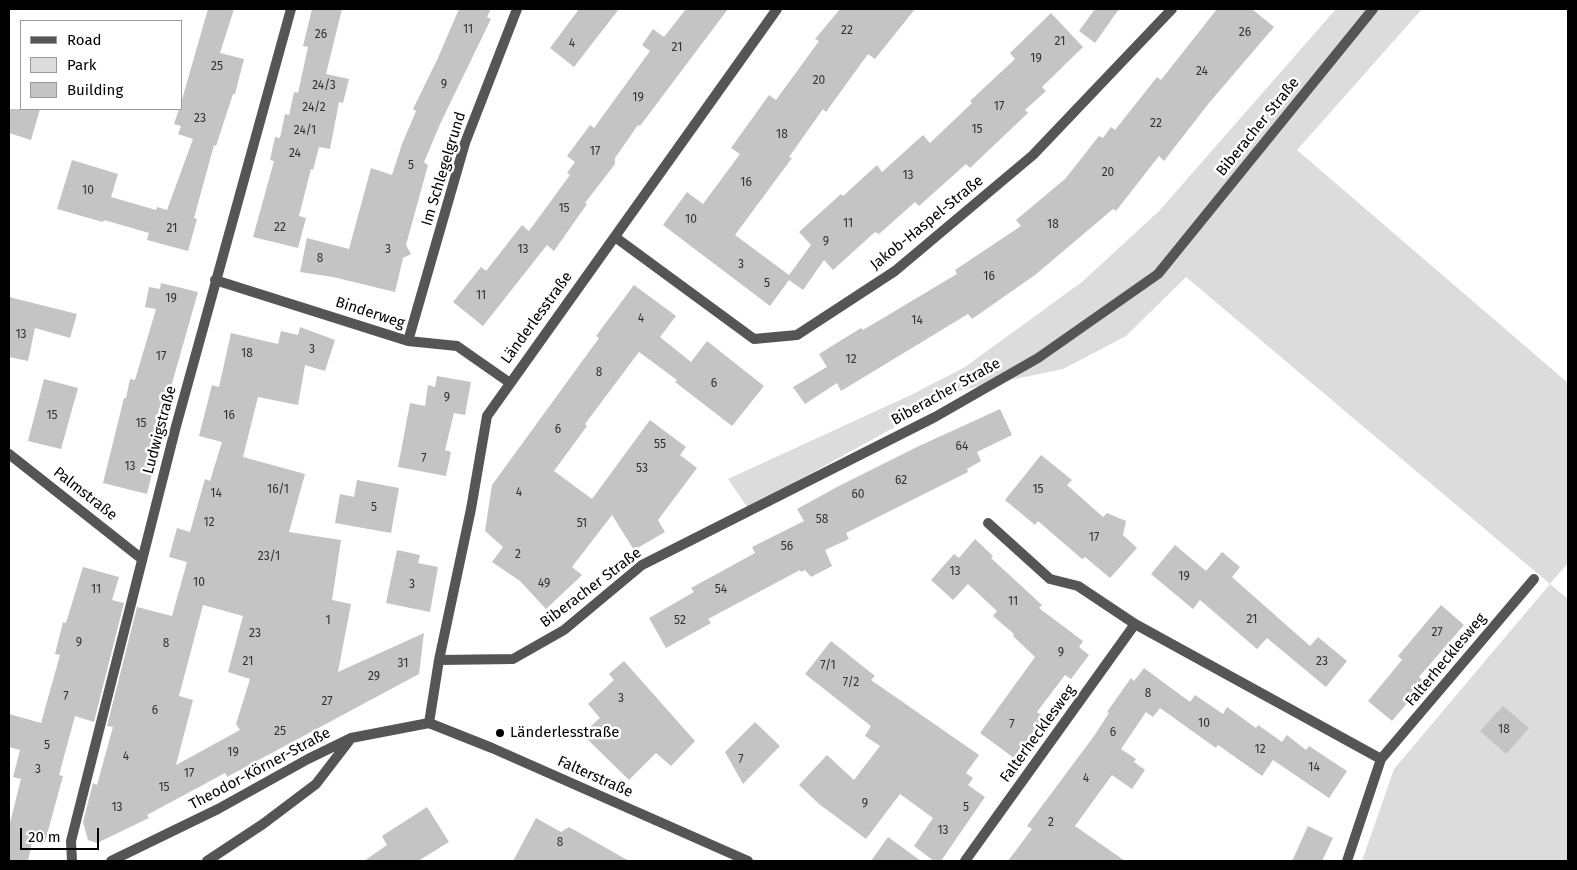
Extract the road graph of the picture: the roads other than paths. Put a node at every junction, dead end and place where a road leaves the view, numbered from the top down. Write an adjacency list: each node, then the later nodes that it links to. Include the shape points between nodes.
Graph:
1 (292, 9): 7 (street, Ludwigstraße)
2 (517, 9): 8 (street, Im Schlegelgrund, via 466,143)
3 (777, 9): 6 (street, Länderlesstraße)
4 (1172, 9): 6 (street, Jakob-Haspel-Straße, via 1033,155 894,272 796,334 754,339)
5 (1373, 9): 15 (street, Biberacher Straße, via 1158,274 1038,358 935,417 642,566 564,630 513,659)
6 (614, 236): 9 (street, Länderlesstraße)
7 (215, 280): 8 (street, Binderweg); 12 (street, Ludwigstraße)
8 (408, 341): 9 (street, Binderweg, via 457,346)
9 (510, 383): 15 (street, Länderlesstraße, via 487,416)
10 (9, 454): 12 (street, Palmstraße)
11 (988, 523): 14 (street, via 1050,579 1078,586)
12 (142, 559): 19 (street, Ludwigstraße, via 71,841)
13 (1534, 579): 18 (street, Falterhecklesweg)
14 (1135, 624): 18 (street); 23 (street, Falterhecklesweg)
15 (439, 660): 16 (street, Länderlesstraße)
16 (429, 723): 17 (street, Theodor-Körner-Straße); 22 (street, Falterstraße)
17 (351, 738): 20 (street, Theodor-Körner-Straße); 21 (street, via 316,784)
18 (1381, 759): 24 (street, Falterhecklesweg)
19 (72, 861)
20 (111, 861)
21 (207, 861)
22 (748, 861)
23 (966, 861)
24 (1347, 861)

